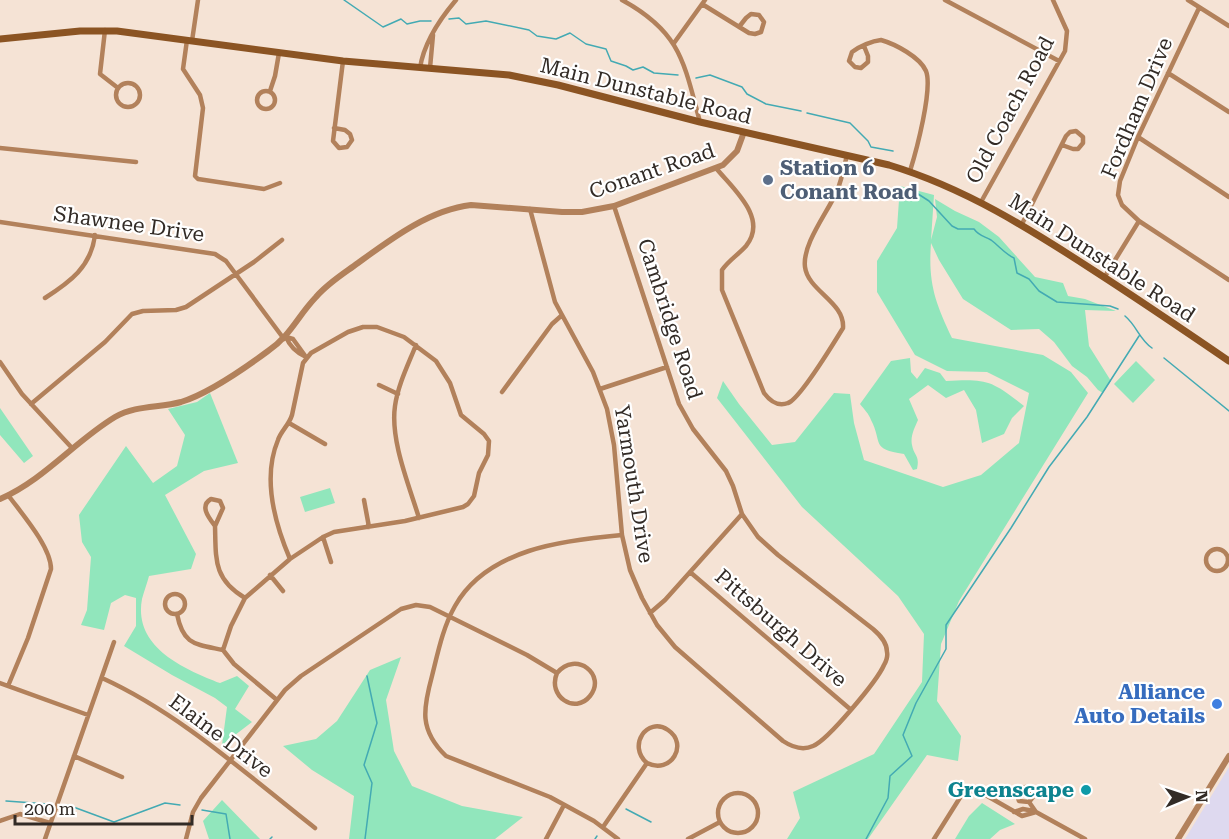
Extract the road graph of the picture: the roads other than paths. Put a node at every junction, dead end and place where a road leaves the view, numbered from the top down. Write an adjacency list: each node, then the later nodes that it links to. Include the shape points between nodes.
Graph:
1 (198, 0): 14 (street)
2 (456, 0): 12 (street)
3 (622, 0): 15 (street, via 652,20)
4 (945, 0): 19 (street)
5 (1053, 0): 19 (street, Old Coach Road, via 1068,37)
6 (1188, 0): 8 (street)
7 (703, 2): 10 (street); 15 (street)
8 (1200, 8): 9 (street); 22 (street, Fordham Drive)
9 (1229, 26)
10 (739, 27): 10 (street, via 755,34 762,30 764,22 759,15 751,14)
11 (105, 30): 13 (main road, Main Dunstable Road); 14 (main road, Main Dunstable Road); 23 (street, via 100,74)
12 (434, 34): 20 (street, via 425,46); 21 (street)
13 (0, 39)
14 (190, 40): 17 (main road, Main Dunstable Road); 36 (street, via 183,69 200,95 203,108 195,176 264,189)
15 (674, 43): 26 (street)
16 (864, 45): 16 (street, via 868,62 855,68 849,55); 35 (street, via 885,40 917,60 927,74 926,99)
17 (279, 53): 18 (main road, Main Dunstable Road); 24 (street)
18 (343, 61): 20 (main road, Main Dunstable Road); 27 (street)
19 (1059, 62): 38 (street, Old Coach Road)
20 (420, 68): 21 (main road, Main Dunstable Road)
21 (430, 68): 26 (main road, Main Dunstable Road, via 531,79)
22 (1168, 73): 25 (street); 29 (street, Fordham Drive)
23 (118, 88): 23 (street, via 128,83 134,85 139,91 137,102 123,106 116,96)
24 (270, 91): 24 (street, via 258,96 262,108 274,105 275,96)
25 (1229, 112)
26 (700, 122): 28 (main road, Main Dunstable Road)
27 (334, 128): 27 (street, via 350,134 352,140 347,147 334,144)
28 (744, 132): 32 (main road, Main Dunstable Road); 34 (street, Conant Road, via 734,156)
29 (1138, 136): 37 (street); 41 (street, Fordham Drive, via 1118,190 1122,205)
30 (1062, 145): 30 (street, via 1078,149 1083,137 1072,131); 43 (street)
31 (0, 148): 33 (street)
32 (847, 155): 34 (street, via 838,188 808,248 805,263 810,280 842,318 843,328 797,398 783,405 772,402 764,393 722,290 722,270 749,241 753,219); 35 (main road, Main Dunstable Road)
33 (136, 162)
34 (716, 168): 39 (street, Conant Road)
35 (910, 171): 38 (main road, Main Dunstable Road)
36 (280, 183)
37 (1229, 197)
38 (981, 202): 43 (main road, Main Dunstable Road)
39 (615, 206): 40 (street, Conant Road, via 582,212); 56 (street, Cambridge Road)
40 (530, 209): 50 (street, Yarmouth Drive); 51 (street, Conant Road, via 464,206 417,224 330,282)
41 (1139, 221): 47 (street); 48 (street, Fordham Drive)
42 (0, 222): 44 (street, Shawnee Drive)
43 (1022, 224): 47 (main road, Main Dunstable Road)
44 (95, 236): 46 (street, Shawnee Drive, via 212,253); 49 (street, via 83,268)
45 (282, 240): 46 (street)
46 (236, 274): 51 (street, Shawnee Drive); 61 (street, via 181,309 132,314)
47 (1104, 278): 54 (main road, Main Dunstable Road)
48 (1229, 280)
49 (45, 298)
50 (561, 316): 58 (street, Yarmouth Drive); 59 (street)
51 (285, 338): 53 (street, Shawnee Drive); 64 (street, Conant Road, via 195,396 128,411)
52 (416, 345): 53 (street, via 385,329 363,327 339,336); 60 (street); 69 (street, via 436,362 450,383 461,415 488,437 490,446 468,504)
53 (306, 357): 62 (street)
54 (1229, 361)
55 (0, 362): 61 (street)
56 (667, 367): 58 (street); 68 (street, Cambridge Road, via 683,412 726,471)
57 (379, 385): 60 (street)
58 (600, 389): 72 (street, Yarmouth Drive, via 614,445)
59 (502, 392)
60 (398, 394): 69 (street, via 395,431)
61 (31, 404): 64 (street)
62 (289, 423): 63 (street); 74 (street, via 275,447 272,496 277,526)
63 (325, 444)
64 (72, 448): 65 (street, Conant Road)
65 (9, 495): 66 (street, Conant Road); 89 (street, via 45,549 51,569)
66 (0, 499)
67 (364, 500): 71 (street)
68 (741, 514): 77 (street); 91 (street, Cambridge Road, via 766,545 883,640 887,652 884,666)
69 (419, 518): 71 (street)
70 (215, 526): 70 (street, via 223,507 214,499 205,507); 80 (street, via 219,572 231,589)
71 (369, 527): 73 (street)
72 (622, 535): 81 (street, Yarmouth Drive, via 630,570); 83 (street, via 572,541 517,555 471,584)
73 (323, 537): 74 (street); 75 (street)
74 (290, 559): 78 (street)
75 (331, 561)
76 (1227, 568): 76 (street, via 1223,551 1214,549 1208,554 1210,568)
77 (690, 572): 81 (street); 91 (street, Pittsburgh Drive)
78 (270, 575): 79 (street); 80 (street)
79 (282, 591)
80 (245, 598): 85 (street)
81 (650, 613): 91 (street, Yarmouth Drive, via 686,657 789,745 815,746)
82 (177, 614): 82 (street, via 170,613 165,605 173,595 181,596 185,603); 85 (street, via 188,640)
83 (450, 615): 86 (street); 90 (street, via 421,605 401,609 301,676); 99 (street, via 424,707 429,734 436,746 455,761 512,780)
84 (114, 642): 87 (street)
85 (223, 650): 90 (street)
86 (558, 672): 86 (street, via 572,663 585,666 594,680 592,694 579,703 564,700 555,688)
87 (102, 678): 92 (street); 95 (street, Elaine Drive, via 166,714)
88 (0, 683): 89 (street)
89 (8, 686): 92 (street)
90 (276, 700): 95 (street)
91 (850, 709)
92 (88, 715): 93 (street)
93 (74, 756): 97 (street); 103 (street)
94 (1229, 756): 113 (street)
95 (229, 761): 105 (street, Elaine Drive); 107 (street, via 196,805)
96 (647, 763): 96 (street, via 638,750 640,737 653,728 669,731 677,744 675,757 662,766); 104 (street)
97 (122, 777)
98 (1029, 802): 100 (street)
99 (564, 805): 104 (street); 108 (street)
100 (1036, 812): 111 (street, via 1022,816 982,793 968,791); 112 (street)
101 (0, 820): 103 (street, via 20,814)
102 (720, 822): 102 (street, via 732,832 748,831 758,818 756,802 742,792 728,795 719,805); 110 (street)
103 (50, 823): 106 (street)
104 (603, 827): 109 (street)
105 (315, 828)
106 (45, 839)
107 (186, 839)
108 (546, 839)
109 (618, 839)
110 (688, 839)
111 (934, 839)
112 (1085, 839)
113 (1178, 839)

